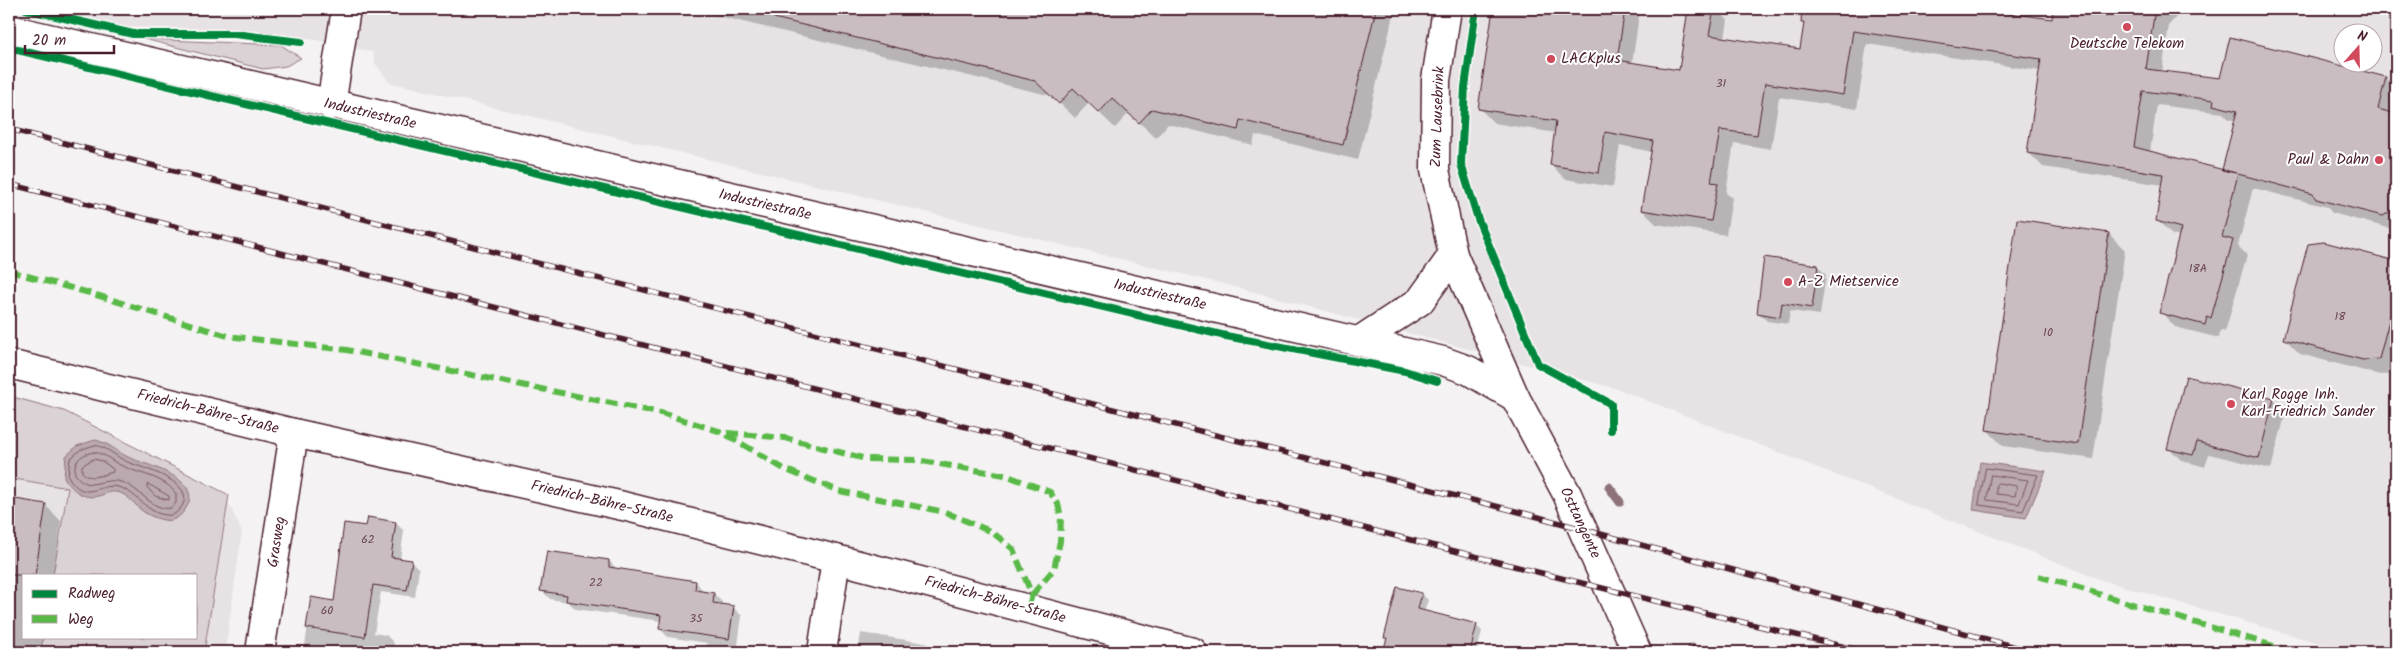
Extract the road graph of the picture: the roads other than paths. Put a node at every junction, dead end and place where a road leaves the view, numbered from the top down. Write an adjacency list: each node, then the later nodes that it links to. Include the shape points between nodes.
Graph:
1 (346, 9): 4 (street)
2 (1447, 9): 5 (street, Zum Lausebrink, via 1436,80 1435,170)
3 (9, 30): 4 (street, Industriestraße)
4 (331, 105): 6 (street, Industriestraße)
5 (1453, 255): 6 (street, via 1420,301); 8 (street, Zum Lausebrink)
6 (1359, 341): 8 (street, Industriestraße, via 1443,361 1468,370)
7 (9, 364): 9 (street, Friedrich-Bähre-Straße)
8 (1516, 397): 14 (street, Osttangente, via 1567,494)
9 (294, 433): 10 (street, Friedrich-Bähre-Straße, via 613,504); 11 (street, Grasweg)
10 (836, 559): 12 (street); 13 (street, Friedrich-Bähre-Straße)
11 (260, 652)
12 (822, 652)
13 (1193, 652)
14 (1637, 652)

